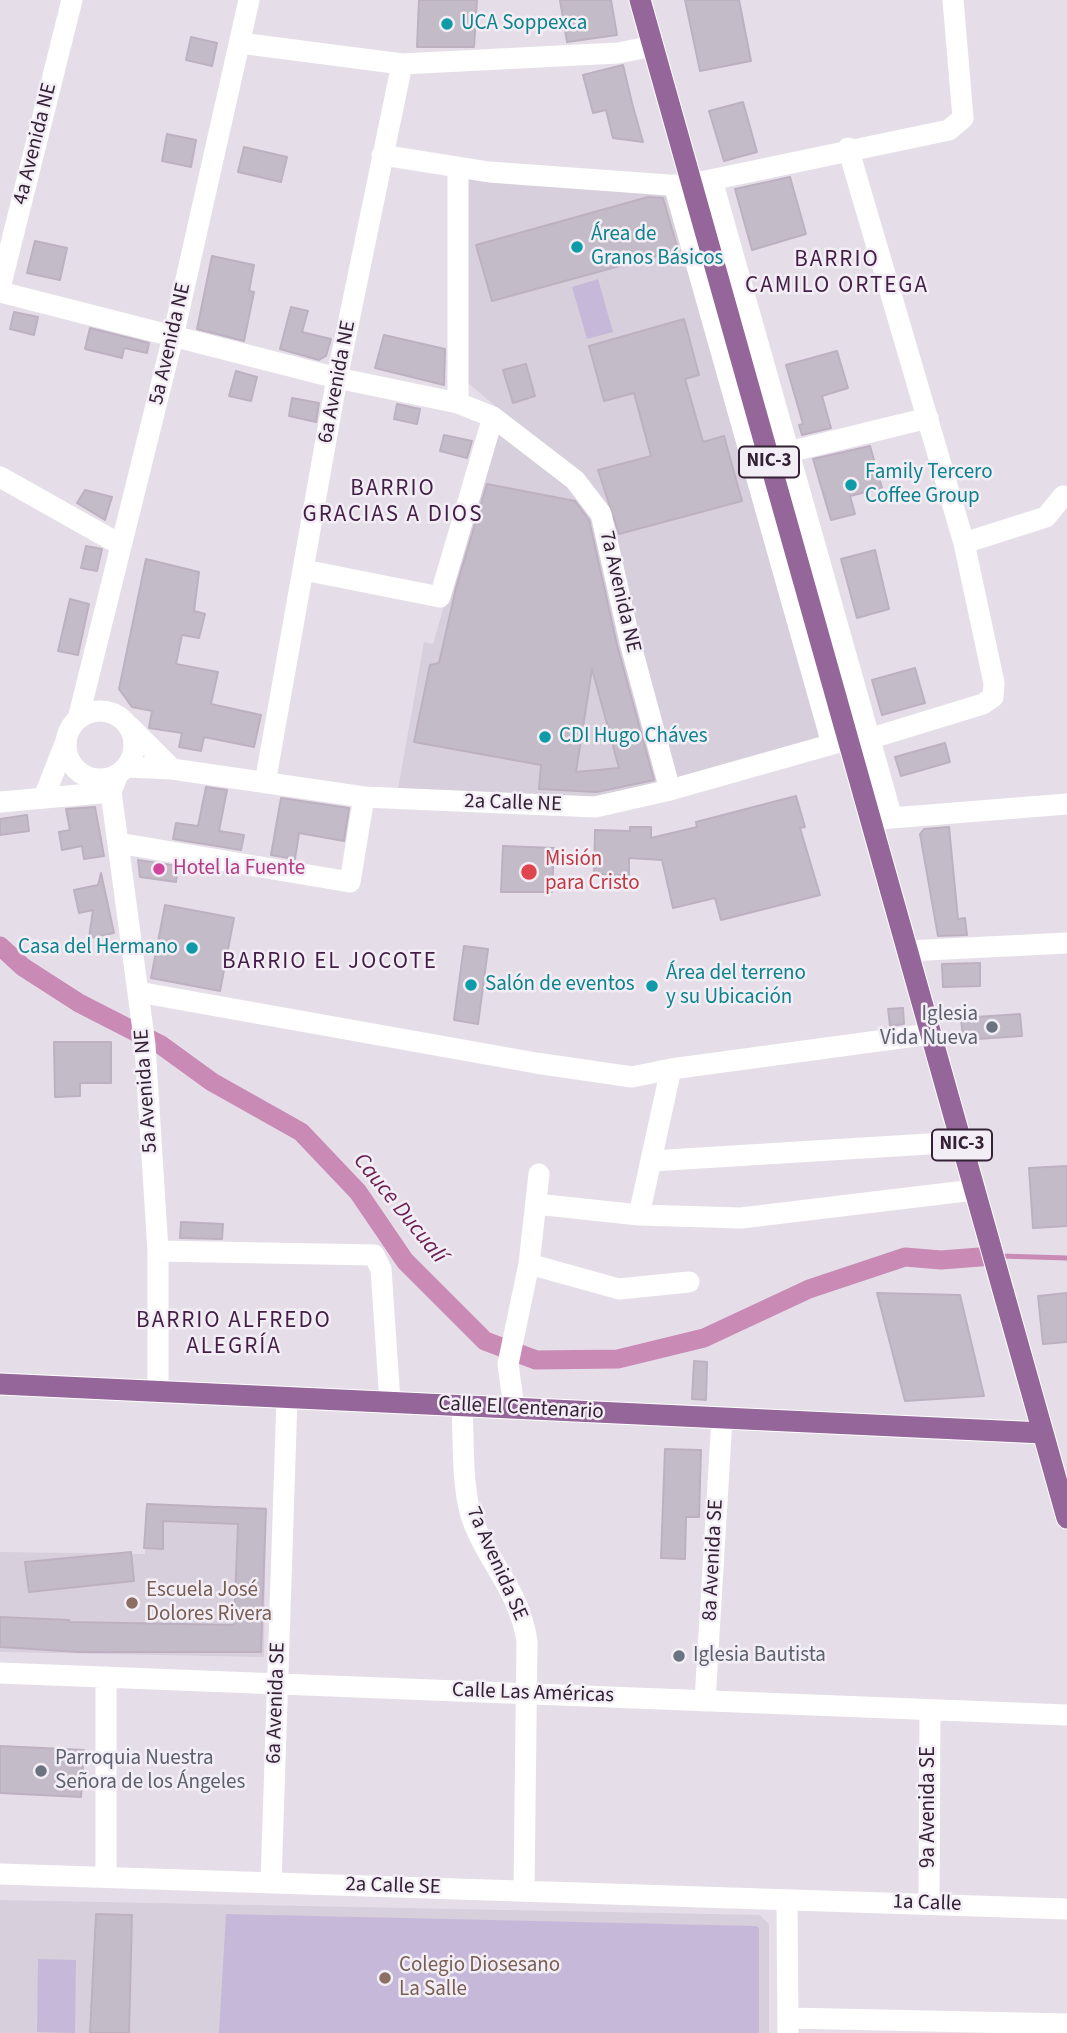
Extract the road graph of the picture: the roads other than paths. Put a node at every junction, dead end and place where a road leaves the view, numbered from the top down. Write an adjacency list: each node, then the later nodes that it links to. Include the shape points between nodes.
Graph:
1 (72, 0): 13 (street, 4a Avenida NE)
2 (249, 0): 5 (street, 5a Avenida NE)
3 (640, 0): 6 (main road, NIC-3)
4 (953, 0): 8 (street, via 964,118 949,130)
5 (240, 43): 7 (street); 14 (street, 5a Avenida NE)
6 (653, 46): 7 (street, via 618,53); 12 (main road, NIC-3)
7 (402, 64): 9 (street, 6a Avenida NE)
8 (848, 148): 11 (street); 18 (street)
9 (382, 155): 10 (street); 15 (street, 6a Avenida NE)
10 (458, 168): 12 (street); 16 (street)
11 (712, 180): 12 (street); 19 (street)
12 (682, 185): 20 (main road, NIC-3); 32 (street)
13 (0, 290): 14 (street, 7a Avenida NE)
14 (173, 337): 15 (street, 7a Avenida NE); 24 (street, 5a Avenida NE)
15 (337, 378): 16 (street, 7a Avenida NE); 25 (street, 6a Avenida NE)
16 (458, 403): 17 (street, 7a Avenida NE)
17 (493, 417): 25 (street, via 440,597); 36 (street, 7a Avenida NE, via 575,480 601,514)
18 (928, 418): 19 (street); 23 (street)
19 (789, 452): 20 (street); 31 (street)
20 (767, 458): 32 (main road, NIC-3)
21 (0, 477): 24 (street)
22 (1063, 496): 23 (street, via 1046,517)
23 (964, 543): 31 (street, 2a Calle NE, via 994,682 993,697 983,705)
24 (121, 545): 26 (street, 5a Avenida NE)
25 (304, 570): 35 (street, 6a Avenida NE)
26 (86, 687): 27 (street); 28 (street, 5a Avenida NE)
27 (110, 712): 28 (street, via 87,713); 29 (street)
28 (78, 719): 30 (street)
29 (128, 725): 33 (street); 34 (street, via 135,746)
30 (67, 739): 34 (street, via 70,760); 37 (street)
31 (870, 739): 32 (street, 2a Calle NE); 41 (street)
32 (843, 743): 36 (street, 2a Calle NE); 42 (main road, NIC-3)
33 (172, 769): 34 (street, 2a Calle NE); 35 (street, 2a Calle NE)
34 (107, 777): 37 (street, 2a Calle NE); 37 (street); 43 (street, 5a Avenida NE)
35 (265, 783): 38 (street, 2a Calle NE)
36 (670, 790): 38 (street, 2a Calle NE, via 595,807)
37 (44, 797): 39 (street)
38 (364, 797): 43 (street, via 350,882)
39 (0, 802)
40 (1067, 804): 41 (street)
41 (892, 818): 42 (street)
42 (870, 821): 45 (main road, NIC-3)
43 (118, 843): 46 (street, 5a Avenida NE)
44 (1067, 943): 45 (street)
45 (907, 951): 47 (main road, NIC-3)
46 (138, 992): 48 (street, via 632,1077); 55 (street, 5a Avenida NE)
47 (930, 1034): 48 (street); 49 (main road, NIC-3)
48 (671, 1069): 50 (street)
49 (961, 1142): 50 (street); 52 (main road, NIC-3)
50 (651, 1161): 54 (street)
51 (539, 1174): 53 (street)
52 (974, 1190): 54 (street, via 741,1218); 65 (main road, NIC-3)
53 (536, 1204): 54 (street); 56 (street)
54 (639, 1215)
55 (158, 1251): 59 (street, 5a Avenida NE); 61 (street, via 374,1255 381,1269)
56 (530, 1264): 57 (street, via 619,1289); 63 (street, via 508,1364)
57 (689, 1282)
58 (0, 1384): 59 (main road, Calle El Centenario)
59 (158, 1391): 60 (main road, Calle El Centenario)
60 (287, 1398): 61 (main road, Calle El Centenario); 69 (street, 6a Avenida SE)
61 (390, 1402): 62 (main road, Calle El Centenario)
62 (462, 1406): 63 (main road, Calle El Centenario); 70 (street, 7a Avenida SE, via 468,1502 473,1522 523,1614)
63 (514, 1408): 64 (main road, Calle El Centenario)
64 (722, 1418): 65 (main road, Calle El Centenario); 71 (street, 8a Avenida SE)
65 (1043, 1433): 66 (main road, NIC-3)
66 (1067, 1518)
67 (0, 1673): 68 (street, Calle Las Américas)
68 (107, 1677): 69 (street, Calle Las Américas); 75 (street)
69 (277, 1684): 70 (street, Calle Las Américas); 76 (street, 6a Avenida SE)
70 (526, 1694): 71 (street, Calle Las Américas); 77 (street, 7a Avenida SE)
71 (705, 1701): 72 (street, Calle Las Américas)
72 (930, 1710): 73 (street, Calle Las Américas); 79 (street, 9a Avenida SE)
73 (1067, 1715)
74 (0, 1874): 75 (street, 2a Calle SE)
75 (106, 1877): 76 (street, 2a Calle SE)
76 (271, 1882): 77 (street, 2a Calle SE)
77 (524, 1891): 78 (street, 2a Calle SE)
78 (787, 1900): 79 (street, 1a Calle); 82 (street)
79 (929, 1904): 80 (street, 1a Calle)
80 (1067, 1909)
81 (1067, 2024): 82 (street)
82 (788, 2025)

